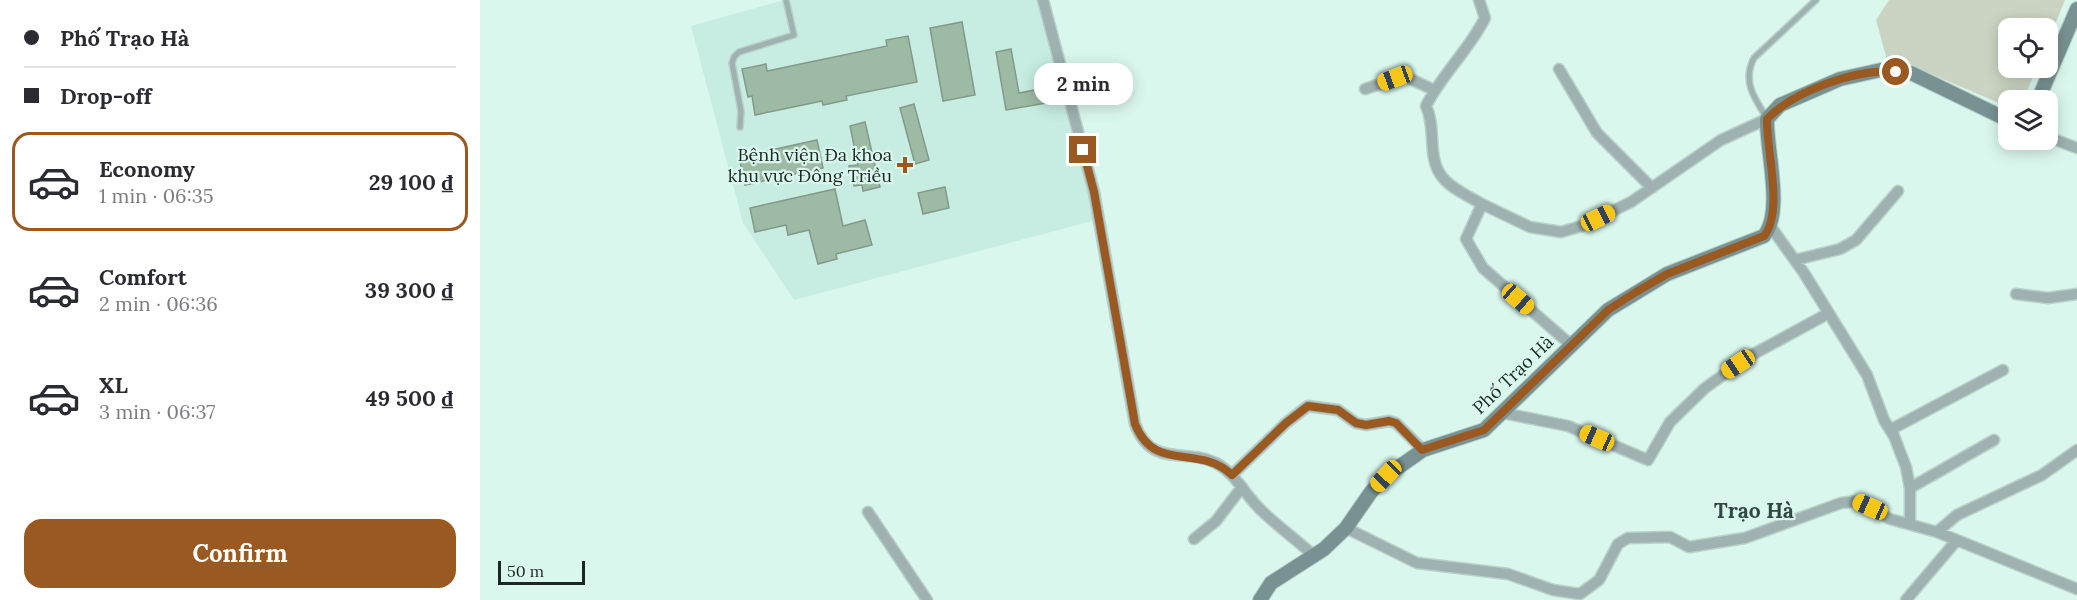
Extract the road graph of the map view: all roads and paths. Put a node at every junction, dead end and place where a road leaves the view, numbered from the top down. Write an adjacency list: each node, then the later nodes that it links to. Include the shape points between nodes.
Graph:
1 (786, 0): 12 (lane, via 794,35 734,57)
2 (1043, 0): 30 (street, via 1094,192 1140,438 1152,450 1210,461)
3 (1479, 0): 8 (street, via 1485,18 1476,36)
4 (1816, 0): 11 (lane, via 1755,58 1748,70 1754,98)
5 (2077, 9): 9 (street)
6 (1559, 69): 15 (street, via 1597,133)
7 (1365, 89): 8 (street, via 1404,76)
8 (1434, 90): 17 (street, via 1426,106 1433,123 1434,164 1444,180)
9 (2042, 90)
10 (1998, 115): 11 (street, via 1911,73 1881,70 1840,79 1780,105)
11 (1767, 119): 15 (street, via 1721,140); 18 (street)
12 (740, 127)
13 (2058, 140): 14 (street)
14 (2077, 148)
15 (1652, 188): 17 (street, via 1582,226 1561,232 1530,227)
16 (1898, 191): 19 (street, via 1856,240 1840,249)
17 (1482, 204): 23 (street, via 1466,240 1472,254)
18 (1771, 227): 19 (street); 23 (street, Phố Trạo Hà, via 1764,236 1667,274 1636,292 1608,310)
19 (1795, 260): 22 (street)
20 (2016, 294): 21 (street, via 2059,298)
21 (2077, 294)
22 (1829, 313): 25 (street, via 1750,356 1705,388 1670,422 1648,460 1568,426); 26 (street, via 1867,375)
23 (1571, 345): 25 (street, Phố Trạo Hà)
24 (2003, 370): 26 (street)
25 (1503, 413): 28 (street, Phố Trạo Hà, via 1484,430)
26 (1890, 430): 32 (street, via 1906,466)
27 (1994, 440): 32 (street)
28 (1422, 450): 30 (street, via 1396,423 1366,425 1338,410 1308,406); 35 (street, Phố Trạo Hà, via 1386,476)
29 (2076, 453): 36 (street, via 2042,475 1957,515)
30 (1232, 475): 31 (street)
31 (1242, 487): 37 (street, via 1216,521); 39 (street, via 1260,509)
32 (1910, 488): 34 (street)
33 (868, 512): 41 (street)
34 (1910, 523): 35 (street, via 1890,519 1858,501 1841,503 1745,538 1689,547 1670,537 1628,538 1618,544 1599,580 1580,594 1553,590 1509,574 1417,563); 36 (street)
35 (1346, 528): 39 (street, Phố Trạo Hà)
36 (1938, 532): 38 (street)
37 (1194, 539)
38 (1957, 540): 40 (street); 43 (street)
39 (1313, 555): 42 (street, Phố Trạo Hà, via 1271,583)
40 (2077, 589)
41 (927, 600)
42 (1260, 600)
43 (1906, 600)

